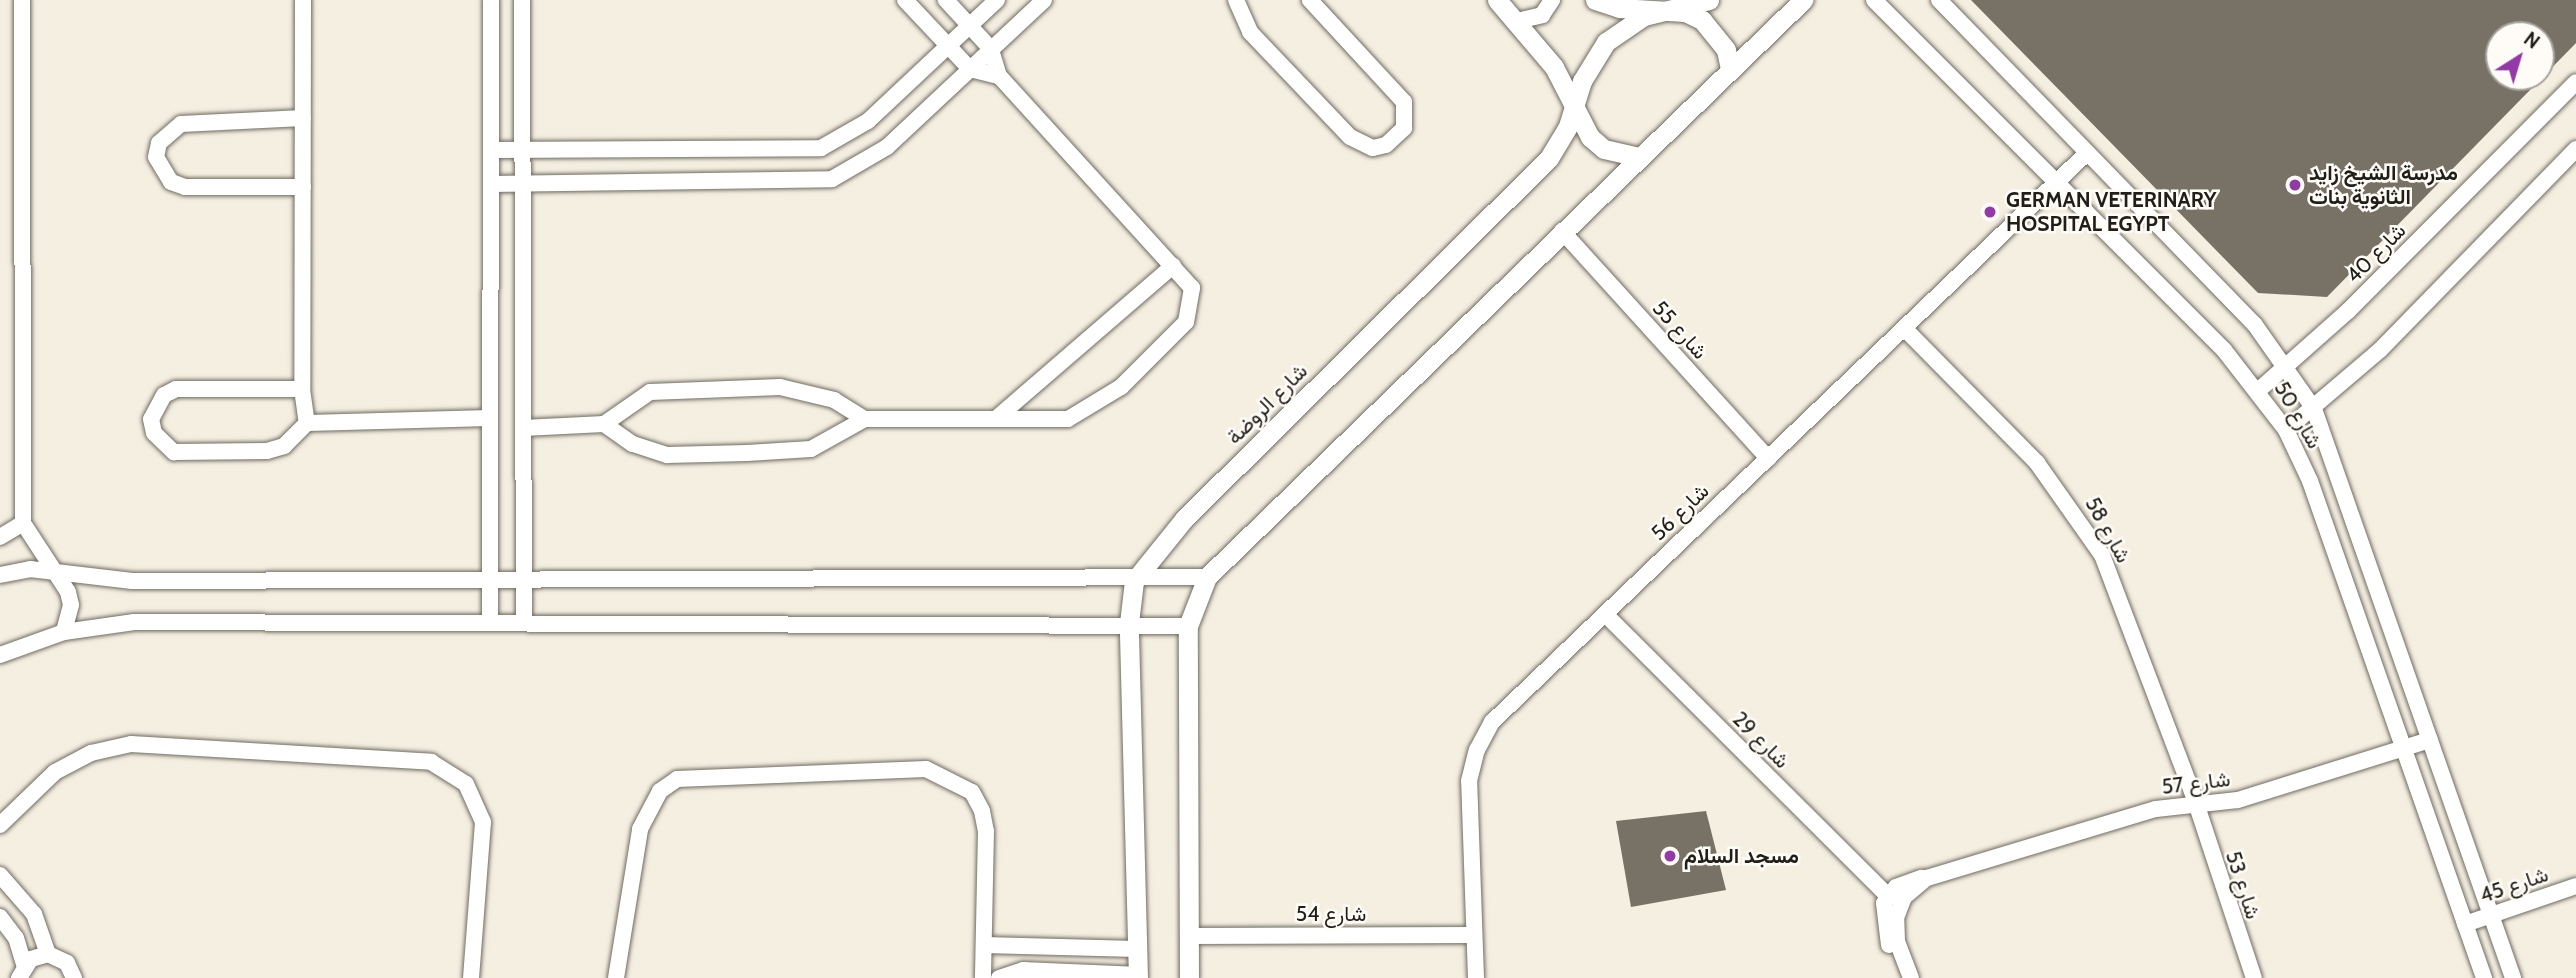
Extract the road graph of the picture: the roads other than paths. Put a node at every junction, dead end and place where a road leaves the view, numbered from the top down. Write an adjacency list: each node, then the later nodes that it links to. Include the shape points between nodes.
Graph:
1 (22, 0): 53 (street)
2 (303, 0): 28 (street)
3 (491, 0): 30 (street)
4 (522, 0): 31 (street)
5 (905, 0): 21 (street)
6 (946, 0): 20 (street)
7 (997, 0): 20 (street)
8 (1044, 0): 22 (street)
9 (1236, 0): 10 (street, via 1250,32 1350,137 1373,148 1386,145 1404,128 1404,103)
10 (1310, 0)
11 (1497, 0): 19 (street)
12 (1552, 0): 19 (street, via 1542,15)
13 (1595, 0): 18 (street, via 1619,8)
14 (1709, 0): 18 (street, شارع الروضة)
15 (1803, 0): 24 (street)
16 (1874, 0): 34 (street, شارع 50)
17 (1939, 0): 32 (street, شارع 50)
18 (1666, 10): 24 (street, via 1685,12 1717,33); 27 (street, شارع الروضة, via 1644,16 1606,42 1592,60)
19 (1517, 21): 27 (street)
20 (970, 26): 21 (street); 22 (street)
21 (948, 46): 23 (street); 31 (street, via 852,134 821,148)
22 (991, 49): 23 (street); 25 (street)
23 (970, 69): 25 (street); 36 (street, via 877,155 832,179)
24 (1730, 69): 33 (street)
25 (999, 76): 39 (street)
26 (2576, 82): 41 (street, شارع 40)
27 (1576, 103): 33 (street, via 1581,121 1604,149); 60 (street, شارع الروضة, via 1549,158 1184,519)
28 (303, 118): 37 (street); 37 (street, via 181,124 159,143 156,158 166,177 185,187)
29 (2576, 149): 44 (street, via 2380,350)
30 (491, 150): 31 (street); 35 (street)
31 (522, 150): 36 (street)
32 (2087, 153): 34 (street, شارع 56); 41 (street, شارع 50, via 2255,325)
33 (1640, 158): 38 (street)
34 (2056, 182): 40 (street, شارع 56); 43 (street, شارع 50)
35 (491, 184): 36 (street); 46 (street)
36 (523, 184): 50 (street)
37 (303, 187): 42 (street)
38 (1562, 231): 52 (street, شارع 55); 57 (street)
39 (1173, 266): 45 (street); 45 (street, via 1192,288 1191,314 1121,387 1068,419)
40 (1904, 328): 52 (street, شارع 56); 70 (street, شارع 58, via 2037,463 2083,522 2102,555)
41 (2286, 368): 43 (street, شارع 40); 44 (street, شارع 50)
42 (302, 389): 48 (street); 48 (street, via 176,389 159,400 151,419 158,439 174,452 267,451 284,446)
43 (2260, 389): 51 (street, شارع 50)
44 (2314, 409): 51 (street); 68 (street, شارع 50)
45 (999, 416): 47 (street)
46 (490, 418): 48 (street); 58 (street)
47 (865, 419): 49 (street, via 811,449 667,455 633,444); 49 (street, via 834,400 798,389 668,388 632,399)
48 (307, 423)
49 (604, 424): 50 (street)
50 (523, 428): 59 (street)
51 (2286, 429): 69 (street, شارع 50)
52 (1768, 458): 61 (street, شارع 56)
53 (23, 523): 54 (street); 55 (street)
54 (0, 537)
55 (51, 570): 56 (street); 58 (street, via 132,581); 66 (street, via 71,605)
56 (0, 575)
57 (1207, 577): 60 (street); 65 (street)
58 (490, 581): 59 (street); 62 (street)
59 (524, 581): 60 (street); 63 (street)
60 (1134, 581): 64 (street)
61 (1605, 614): 75 (street, شارع 29); 79 (street, شارع 56, via 1492,722 1476,750 1469,781)
62 (490, 622): 63 (street); 66 (street, via 134,622)
63 (524, 622): 64 (street)
64 (1129, 623): 65 (street); 82 (street)
65 (1188, 626): 80 (street)
66 (64, 632): 67 (street)
67 (0, 655)
68 (2430, 740): 69 (street, شارع 57); 76 (street, شارع 50)
69 (2403, 748): 70 (street, شارع 57, via 2238,800); 78 (street, شارع 50)
70 (2196, 803): 73 (street, شارع 57, via 2156,809); 95 (street, شارع 53)
71 (0, 825): 87 (street, via 55,772 91,753 131,744 431,762 466,785 483,822)
72 (0, 876): 83 (street, via 34,914)
73 (1927, 878): 75 (street, شارع 57, via 1906,881); 94 (street, شارع 57, via 1904,898 1896,918 1897,941)
74 (2576, 886): 76 (street, شارع 45)
75 (1888, 895): 93 (street, via 1885,926)
76 (2491, 915): 78 (street, شارع 45); 97 (street, شارع 50)
77 (0, 917): 84 (street, via 16,939)
78 (2465, 924): 96 (street, شارع 50)
79 (1474, 934): 80 (street, شارع 54); 92 (street, شارع 56)
80 (1189, 936): 91 (street)
81 (984, 945): 82 (street); 88 (street, via 986,831 972,792 953,778 926,769 699,774 677,779 647,809); 89 (street)
82 (1138, 949): 85 (street)
83 (48, 954): 84 (street); 86 (street, via 67,963)
84 (21, 971)
85 (1138, 977): 90 (street, via 1024,970)
86 (74, 978)
87 (471, 978)
88 (616, 978)
89 (983, 978)
90 (999, 978)
91 (1189, 978)
92 (1476, 978)
93 (1901, 978)
94 (1911, 978)
95 (2254, 978)
96 (2484, 978)
97 (2513, 978)

